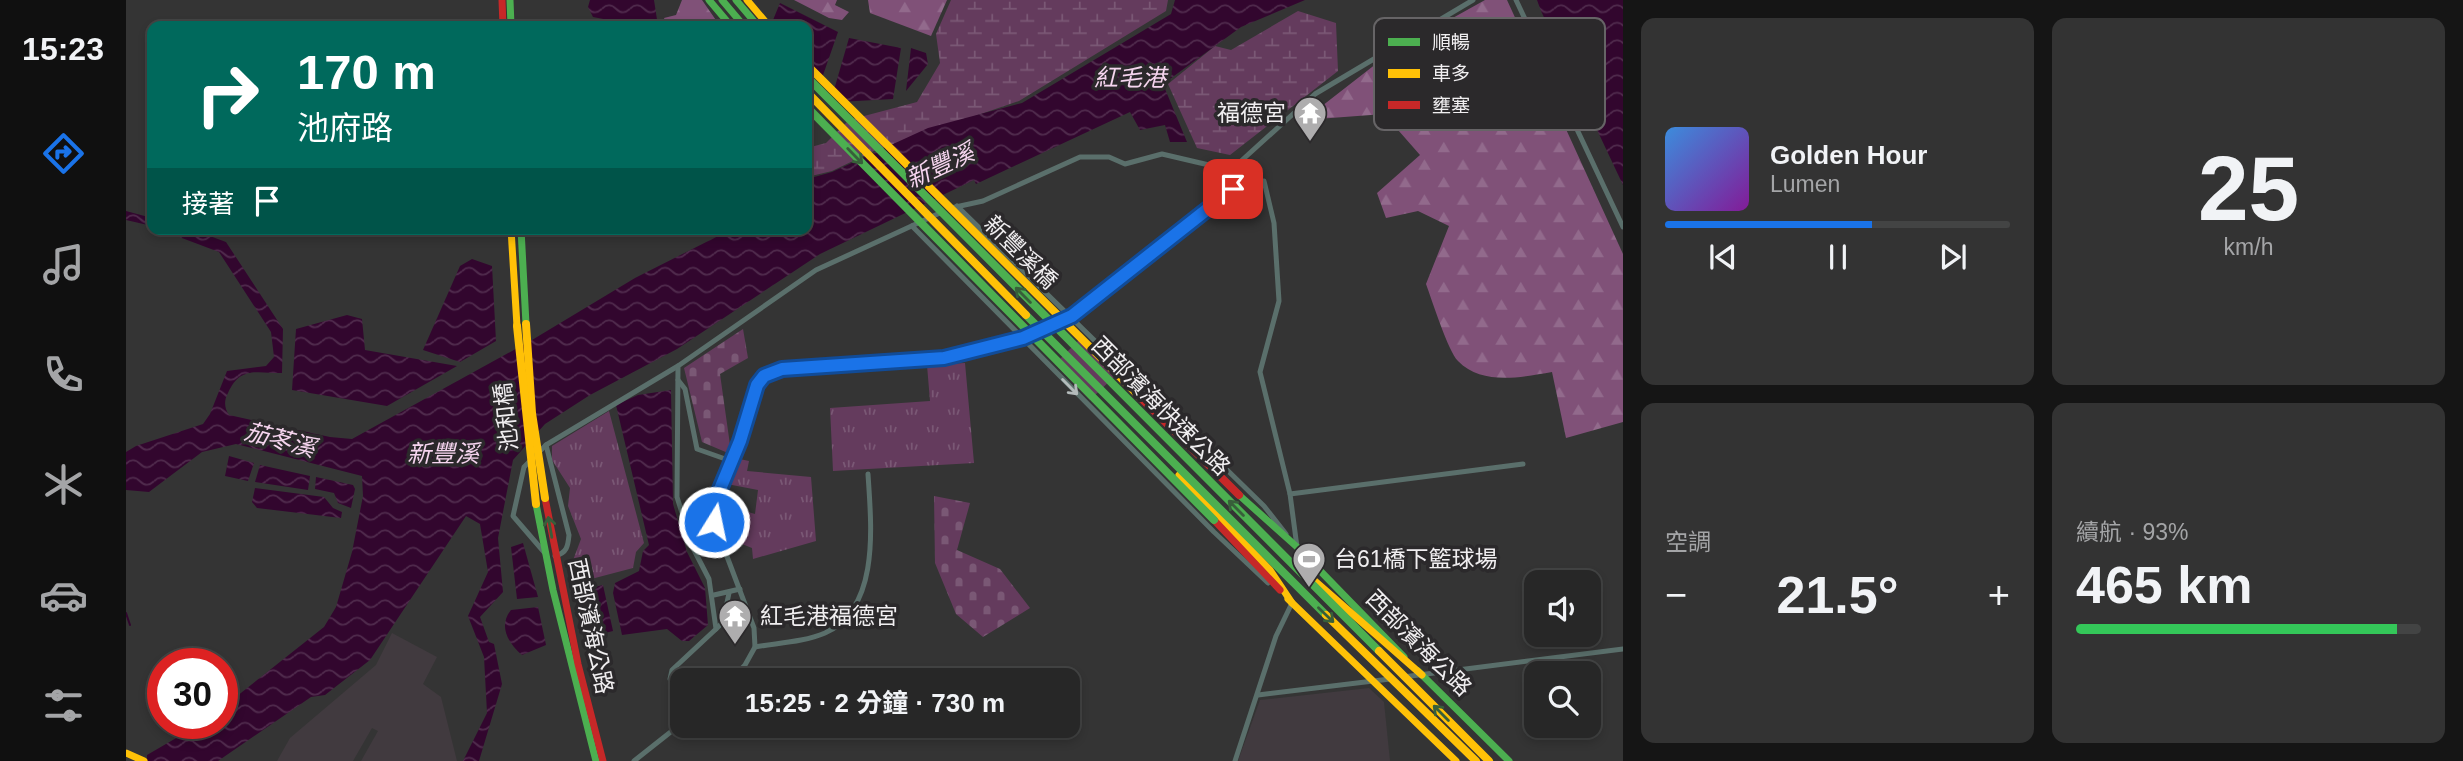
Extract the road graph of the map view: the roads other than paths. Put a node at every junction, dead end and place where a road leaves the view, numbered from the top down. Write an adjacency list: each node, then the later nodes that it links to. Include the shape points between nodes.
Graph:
1 (502, 0): 11 (main road)
2 (510, 0): 12 (main road)
3 (709, 0): 13 (main road)
4 (722, 0): 14 (main road)
5 (736, 0): 15 (main road)
6 (747, 0): 16 (main road)
7 (1473, 0): 9 (street)
8 (1516, 0): 10 (street)
9 (1443, 18)
10 (1524, 18)
11 (503, 21)
12 (511, 21)
13 (727, 21)
14 (740, 21)
15 (754, 21)
16 (765, 21)
17 (1374, 59): 23 (street, via 1315,94 1240,162)
18 (812, 70): 44 (main road, 新豐溪橋, bridge)
19 (812, 82): 51 (main road, 西部濱海快速公路, one-way to 19, bridge)
20 (812, 97): 37 (main road, 西部濱海快速公路, bridge)
21 (812, 112): 55 (main road, one-way to 55, bridge)
22 (1577, 130): 28 (street)
23 (1226, 169): 24 (street); 25 (street, via 1162,154 1125,164 1109,157 1080,157 983,201)
24 (1233, 189): 32 (street); 45 (street, via 1264,181 1274,223 1279,301 1260,372)
25 (957, 205): 26 (street); 27 (street)
26 (973, 222): 31 (street); 32 (street)
27 (912, 226): 31 (street); 35 (street, via 816,271)
28 (1623, 228)
29 (512, 235): 33 (main road)
30 (521, 235): 33 (main road)
31 (940, 254): 34 (street)
32 (1072, 316): 34 (street); 48 (street, via 1264,506)
33 (521, 325): 46 (main road, 池和橋, bridge); 47 (main road, 池和橋, bridge)
34 (1023, 338): 41 (street, via 944,358 771,372 757,385); 55 (street, one-way to 55, via 1214,532)
35 (678, 366): 36 (street); 38 (street)
36 (678, 380): 41 (street, via 685,389 697,449); 54 (street, via 677,497)
37 (1138, 430): 55 (main road, bridge, via 1270,570); 72 (main road, 西部濱海快速公路, one-way to 72, bridge)
38 (545, 445): 39 (street); 40 (street)
39 (532, 458): 40 (street); 49 (street, via 524,467 513,516)
40 (548, 461): 50 (street, via 569,535 568,547)
41 (731, 461): 52 (street, via 718,494 714,522)
42 (1523, 464): 45 (street)
43 (868, 474): 57 (street, via 872,547 852,608 827,632)
44 (1239, 495): 48 (main road, 西部濱海公路)
45 (1290, 495): 48 (street)
46 (545, 498): 50 (main road, 西部濱海公路, one-way to 46)
47 (536, 504): 49 (main road, 西部濱海公路)
48 (1297, 547): 61 (main road, 西部濱海公路)
49 (546, 554): 68 (main road, 西部濱海公路)
50 (555, 556): 69 (main road, 西部濱海公路)
51 (1284, 556): 61 (main road, bridge, via 1324,585 1389,651); 73 (main road, 西部濱海快速公路, one-way to 51, bridge)
52 (740, 589): 53 (street); 57 (street, via 754,628)
53 (729, 593): 54 (street); 56 (street, via 723,622)
54 (713, 595): 56 (street)
55 (1292, 603): 62 (main road); 63 (street, via 1276,636)
56 (716, 629): 59 (street)
57 (755, 647): 60 (street)
58 (1623, 649): 61 (street)
59 (674, 668)
60 (743, 668)
61 (1422, 675): 62 (street); 74 (main road, 西部濱海公路)
62 (1370, 681): 63 (street); 66 (main road)
63 (1258, 695): 71 (street)
64 (670, 732): 70 (street)
65 (126, 753): 67 (main road)
66 (1453, 759)
67 (142, 760)
68 (596, 761)
69 (603, 761)
70 (634, 761)
71 (1235, 761)
72 (1476, 761)
73 (1489, 761)
74 (1509, 761)

